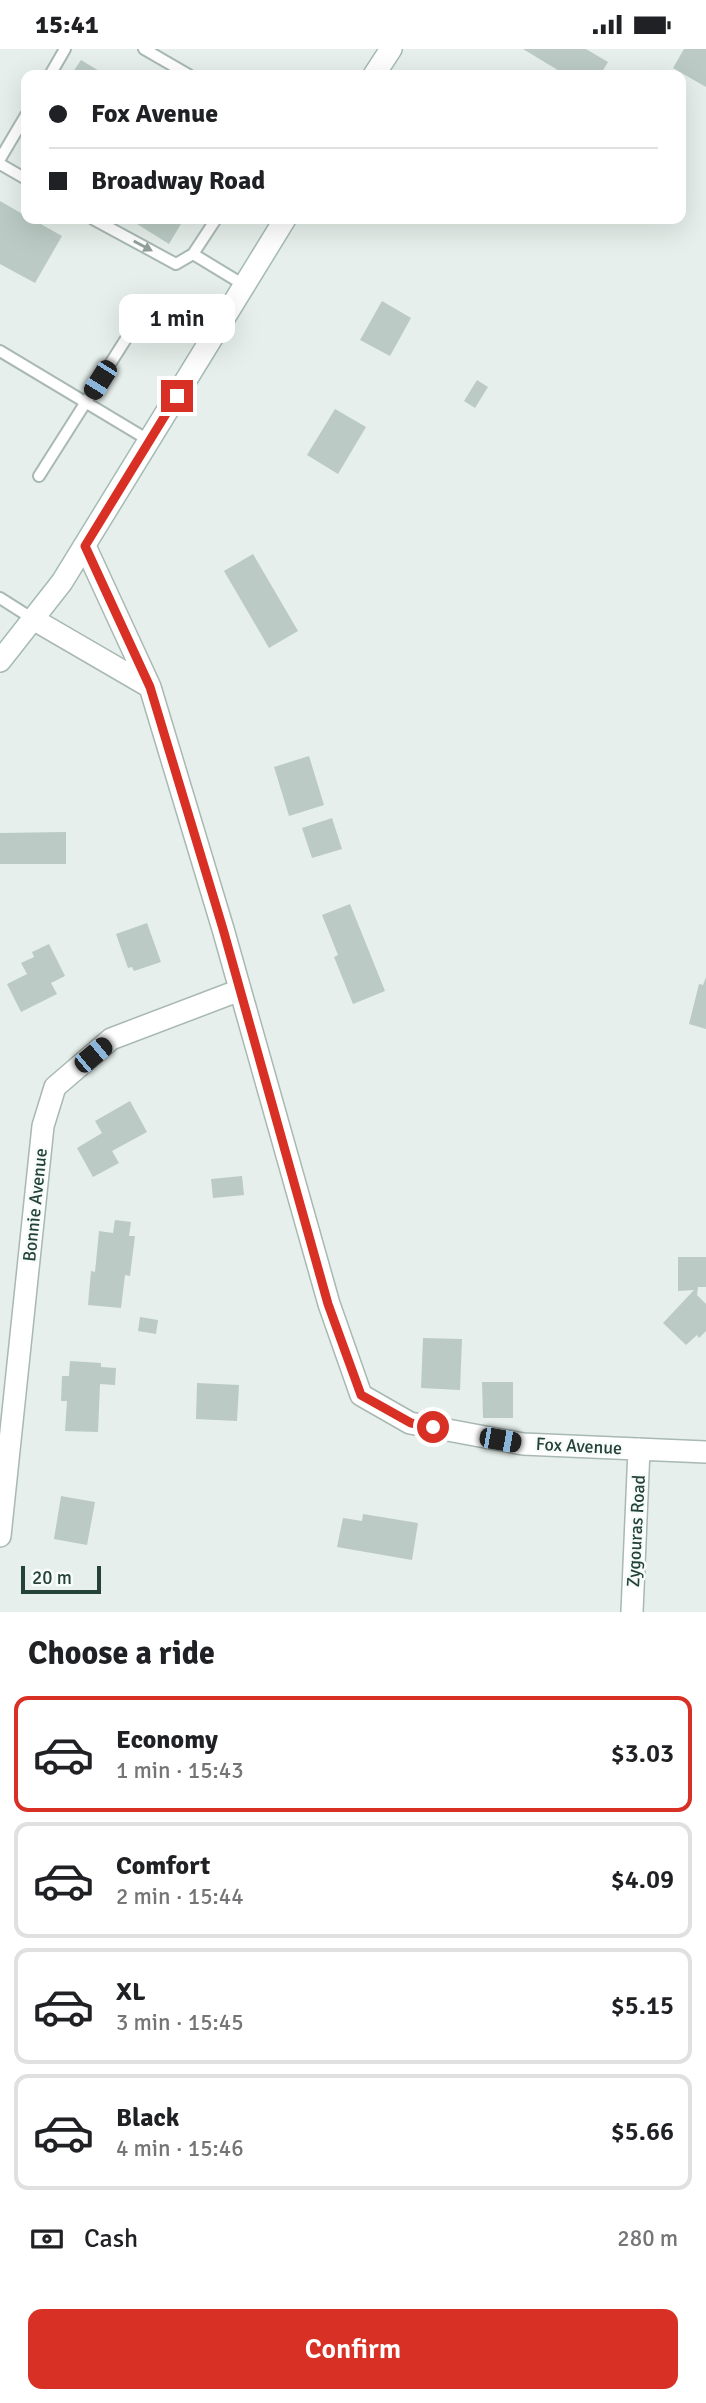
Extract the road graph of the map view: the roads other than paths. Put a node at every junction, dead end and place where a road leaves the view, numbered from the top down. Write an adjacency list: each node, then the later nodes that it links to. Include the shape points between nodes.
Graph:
1 (65, 49): 4 (lane)
2 (144, 49): 5 (lane)
3 (391, 49): 6 (street)
4 (53, 70)
5 (180, 70)
6 (377, 70)
7 (21, 124): 8 (lane)
8 (0, 162): 9 (lane)
9 (21, 176)
10 (102, 224): 13 (lane, one-way to 13, via 176,264)
11 (213, 224): 13 (lane)
12 (282, 224): 14 (street)
13 (193, 254): 14 (lane)
14 (244, 285): 18 (street)
15 (143, 312): 17 (lane)
16 (0, 351): 17 (lane)
17 (86, 402): 18 (lane); 19 (lane)
18 (150, 440): 20 (street)
19 (39, 476)
20 (85, 546): 22 (street); 24 (street, Fox Avenue)
21 (0, 598): 22 (lane)
22 (33, 619): 23 (street); 24 (street)
23 (0, 661)
24 (150, 687): 25 (street, Fox Avenue)
25 (240, 990): 26 (street, Bonnie Avenue, via 111,1039 55,1087 43,1126); 27 (street, Fox Avenue, via 328,1304 361,1395 411,1423 523,1444)
26 (6, 1418): 29 (street, Bonnie Avenue)
27 (639, 1449): 28 (street, Fox Avenue); 30 (street, Zygouras Road)
28 (706, 1452)
29 (0, 1536)
30 (632, 1612)

